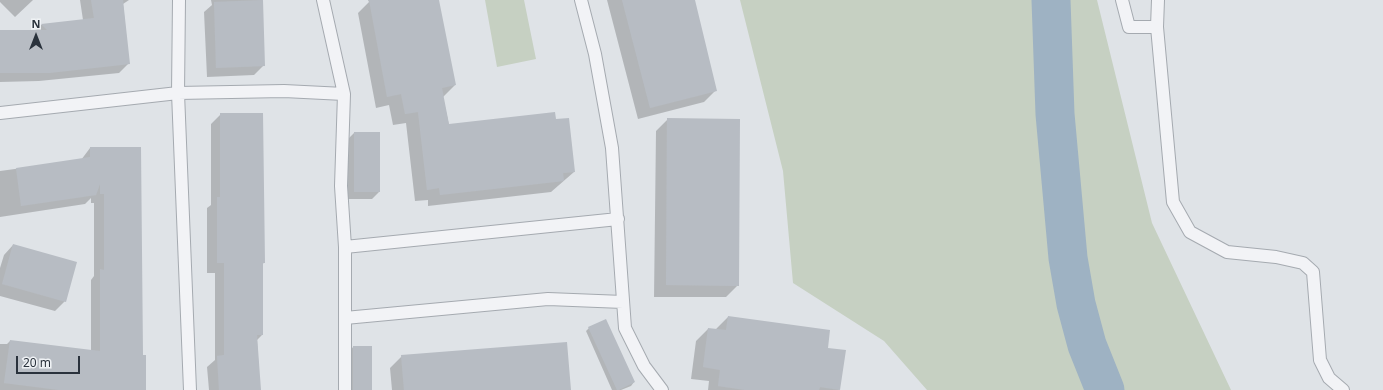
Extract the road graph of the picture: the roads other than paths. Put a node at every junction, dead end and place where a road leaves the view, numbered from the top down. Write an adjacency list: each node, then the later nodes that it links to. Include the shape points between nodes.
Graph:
1 (179, 0): 7 (lane)
2 (323, 0): 8 (lane)
3 (581, 0): 10 (lane, via 595,54 612,148)
4 (1122, 0): 6 (lane, via 1129,27)
5 (1158, 0): 6 (lane)
6 (1158, 27): 17 (lane, via 1173,202 1190,232 1227,252 1276,257 1303,263 1312,272 1320,360 1328,378)
7 (178, 93): 8 (lane, via 284,91); 9 (lane); 14 (lane)
8 (344, 94): 11 (lane, via 341,186)
9 (0, 113)
10 (618, 219): 11 (lane); 12 (lane)
11 (345, 247): 13 (lane)
12 (623, 302): 13 (lane, via 548,299); 16 (lane, via 625,328 644,366)
13 (345, 318): 15 (lane)
14 (190, 390)
15 (345, 390)
16 (662, 390)
17 (1343, 390)

